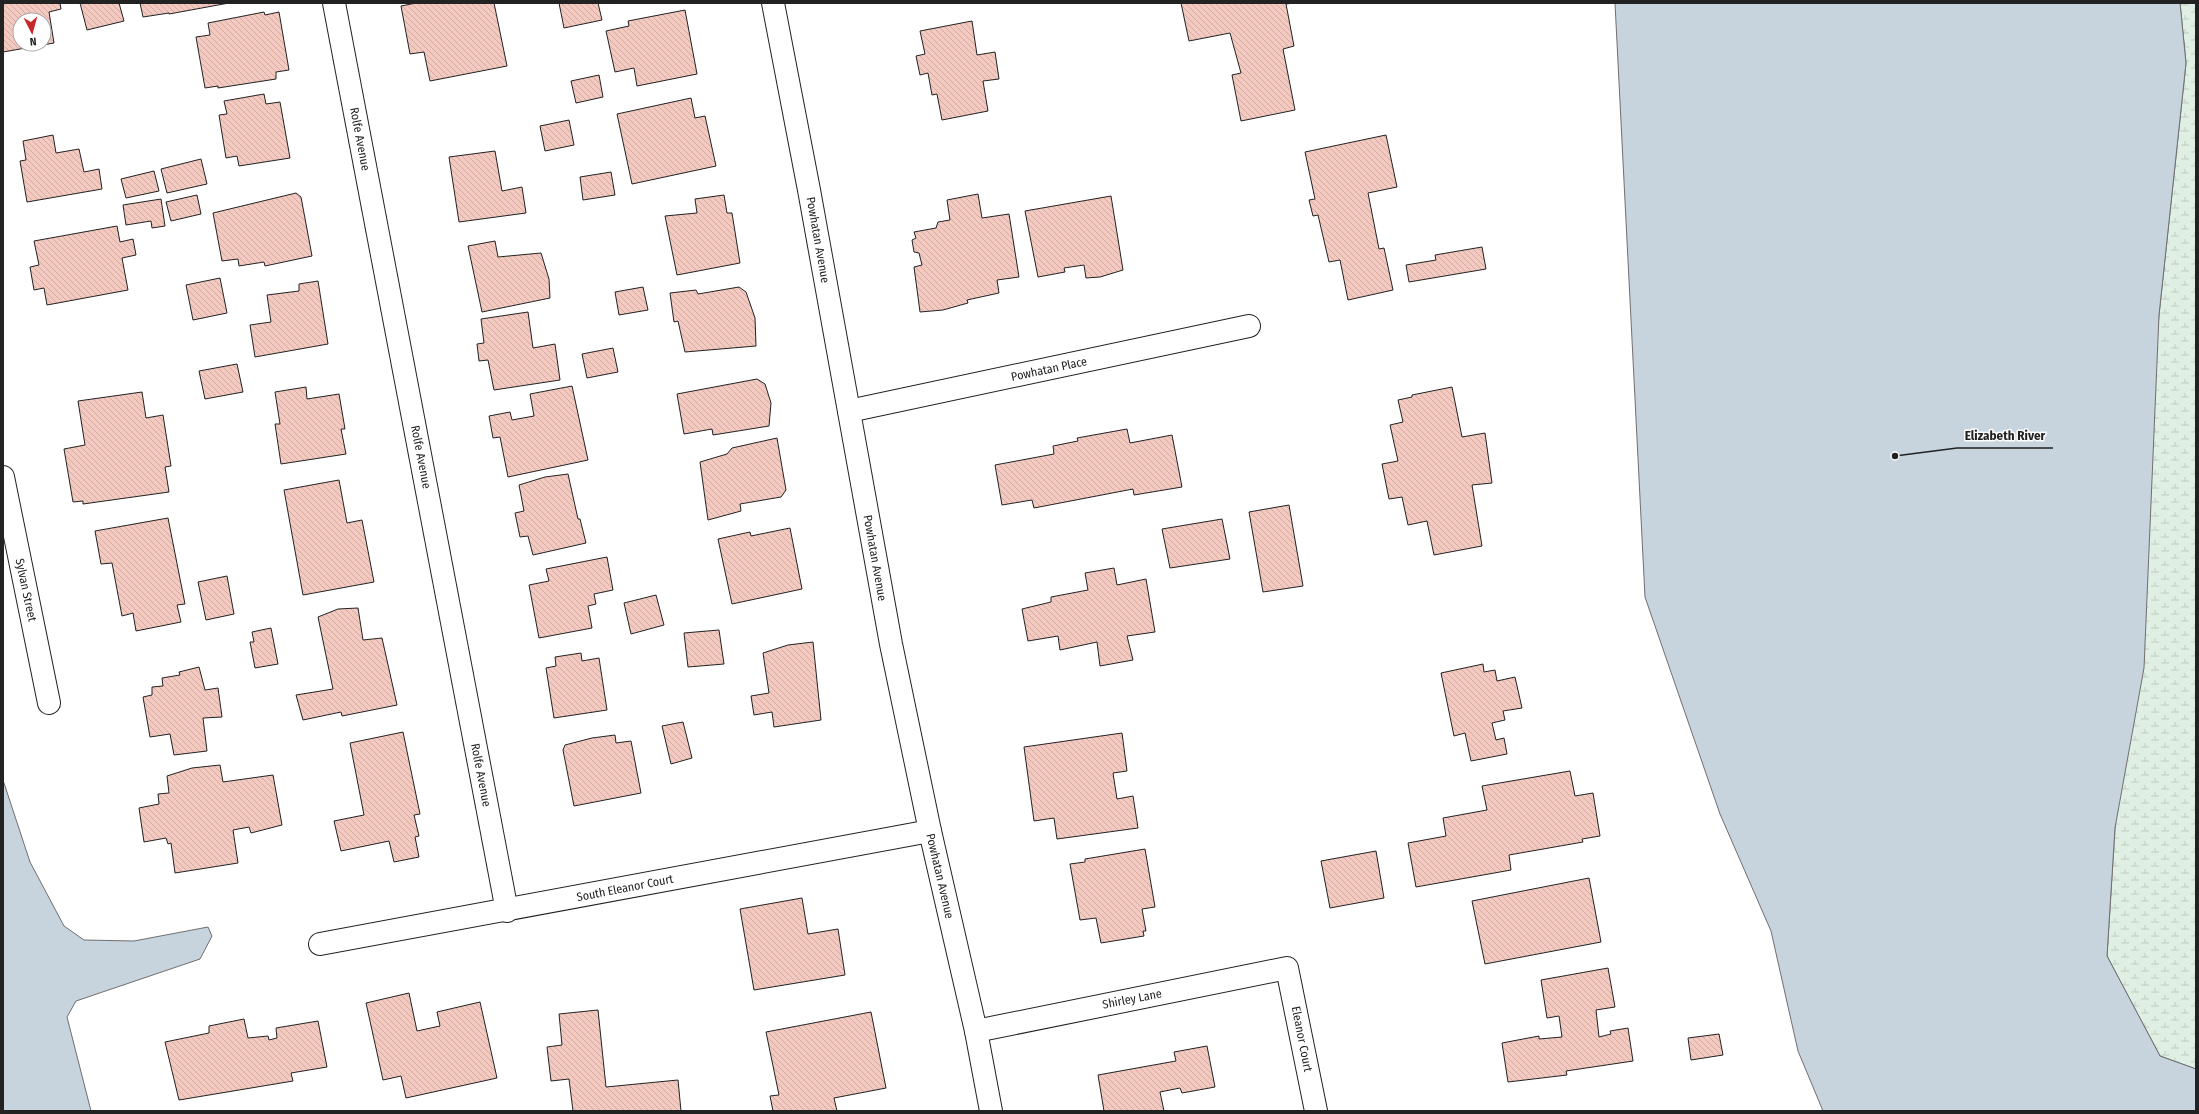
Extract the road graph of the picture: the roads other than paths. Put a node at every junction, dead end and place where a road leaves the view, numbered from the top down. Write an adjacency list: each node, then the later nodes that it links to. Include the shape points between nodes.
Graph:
1 (334, 3): 8 (street, Rolfe Avenue)
2 (773, 3): 4 (street, Powhatan Avenue)
3 (1249, 326): 4 (street, Powhatan Place)
4 (849, 411): 7 (street, Powhatan Avenue, via 891,644)
5 (3, 477): 6 (street, Sylvan Street)
6 (49, 703)
7 (930, 831): 8 (street, South Eleanor Court); 11 (street, Powhatan Avenue)
8 (507, 911): 9 (street, South Eleanor Court)
9 (320, 944)
10 (1287, 968): 11 (street, Shirley Lane); 13 (street, Eleanor Court)
11 (976, 1030): 12 (street, Powhatan Avenue)
12 (991, 1111)
13 (1316, 1111)

